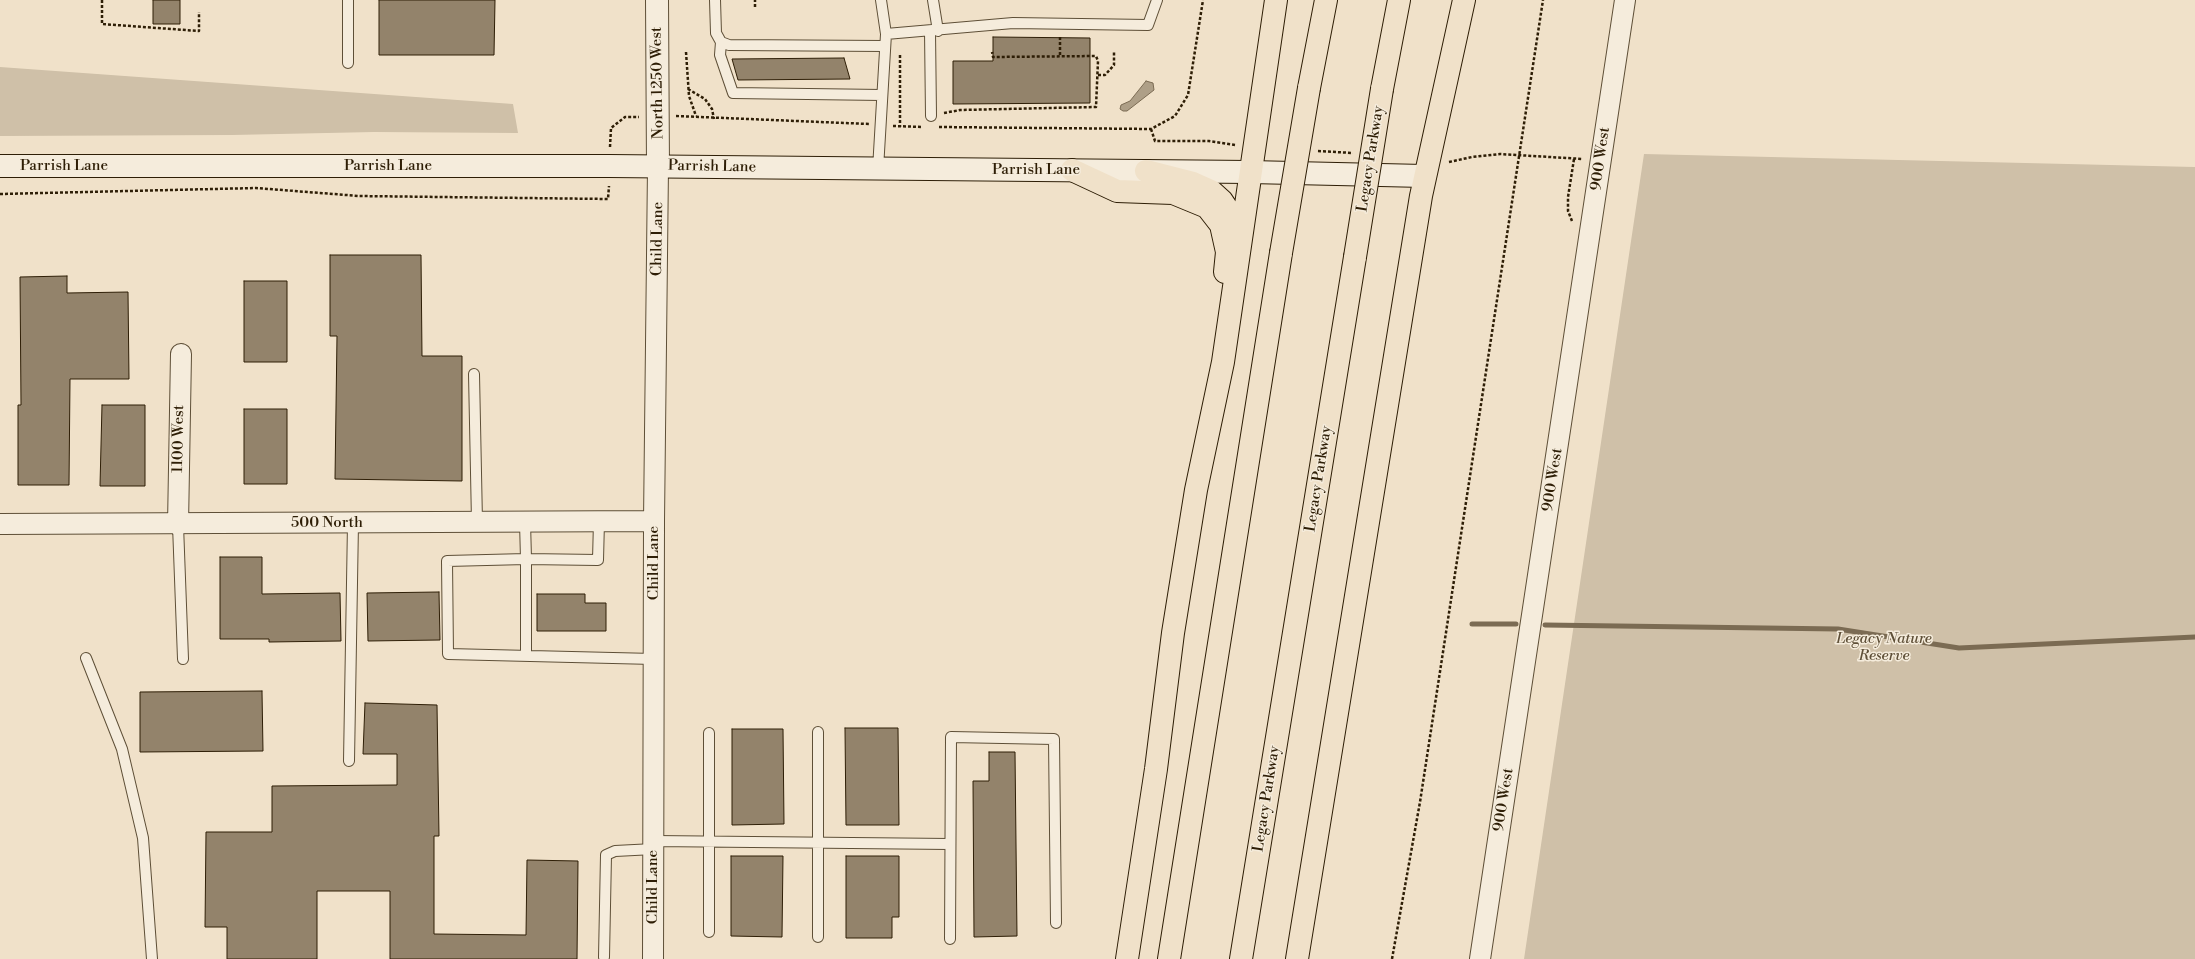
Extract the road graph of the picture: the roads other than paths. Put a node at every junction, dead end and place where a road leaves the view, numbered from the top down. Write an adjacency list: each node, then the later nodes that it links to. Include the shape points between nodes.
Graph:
1 (348, 0): 16 (lane)
2 (657, 0): 20 (main road, North 1250 West)
3 (715, 0): 14 (lane, via 716,33)
4 (881, 0): 13 (lane)
5 (933, 0): 12 (lane)
6 (1157, 0): 12 (lane, via 1148,25 1013,23)
7 (1276, 0): 24 (highway)
8 (1326, 0): 57 (highway, bridge, via 1308,88)
9 (1399, 0): 58 (highway, Legacy Parkway, bridge, via 1382,89)
10 (1464, 0): 25 (highway)
11 (1625, 0): 60 (street, 900 West)
12 (934, 31): 13 (lane); 18 (lane)
13 (886, 34): 15 (lane)
14 (721, 42): 15 (lane); 17 (lane, via 720,55 733,93)
15 (885, 46): 17 (lane)
16 (348, 63)
17 (882, 95): 21 (lane)
18 (930, 116)
19 (0, 166): 20 (main road, Parrish Lane)
20 (658, 167): 21 (main road, Parrish Lane); 31 (street, Child Lane)
21 (878, 169): 22 (main road, Parrish Lane)
22 (1072, 170): 23 (main road, Parrish Lane); 29 (highway, via 1117,191 1180,195 1207,208 1221,225 1227,252)
23 (1146, 171): 24 (main road, Parrish Lane); 26 (highway, via 1193,183 1211,192 1222,201 1232,216)
24 (1250, 172): 25 (main road, Parrish Lane); 26 (highway)
25 (1424, 176): 59 (highway)
26 (1240, 241): 29 (highway, via 1223,362)
27 (181, 354): 36 (street, 1100 West)
28 (474, 374): 32 (lane)
29 (1196, 490): 56 (highway, via 1173,632 1156,769)
30 (599, 521): 31 (street, 500 North); 33 (street, 500 North); 37 (lane, via 598,560)
31 (654, 521): 41 (street, Child Lane)
32 (477, 522): 33 (street, 500 North); 34 (street, 500 North)
33 (525, 522): 37 (lane)
34 (353, 523): 36 (street, 500 North); 44 (lane)
35 (0, 524): 36 (street, 500 North)
36 (178, 525): 40 (lane)
37 (526, 559): 38 (lane); 38 (lane, via 448,561 448,654)
38 (526, 656): 41 (lane)
39 (86, 658): 54 (lane, via 122,749 143,838)
40 (183, 659)
41 (654, 659): 48 (street, Child Lane)
42 (818, 732): 46 (lane)
43 (709, 734): 45 (lane)
44 (349, 761)
45 (709, 842): 46 (lane); 48 (lane); 50 (lane)
46 (818, 843): 47 (lane); 51 (lane)
47 (950, 844): 49 (lane, via 951,737 1054,739); 52 (lane)
48 (654, 845): 53 (lane, via 615,851 606,855); 55 (street, Child Lane)
49 (1056, 923)
50 (709, 932)
51 (818, 936)
52 (950, 939)
53 (604, 958)
54 (152, 959)
55 (653, 959)
56 (1127, 959)
57 (1169, 959)
58 (1242, 959)
59 (1297, 959)
60 (1480, 959)

